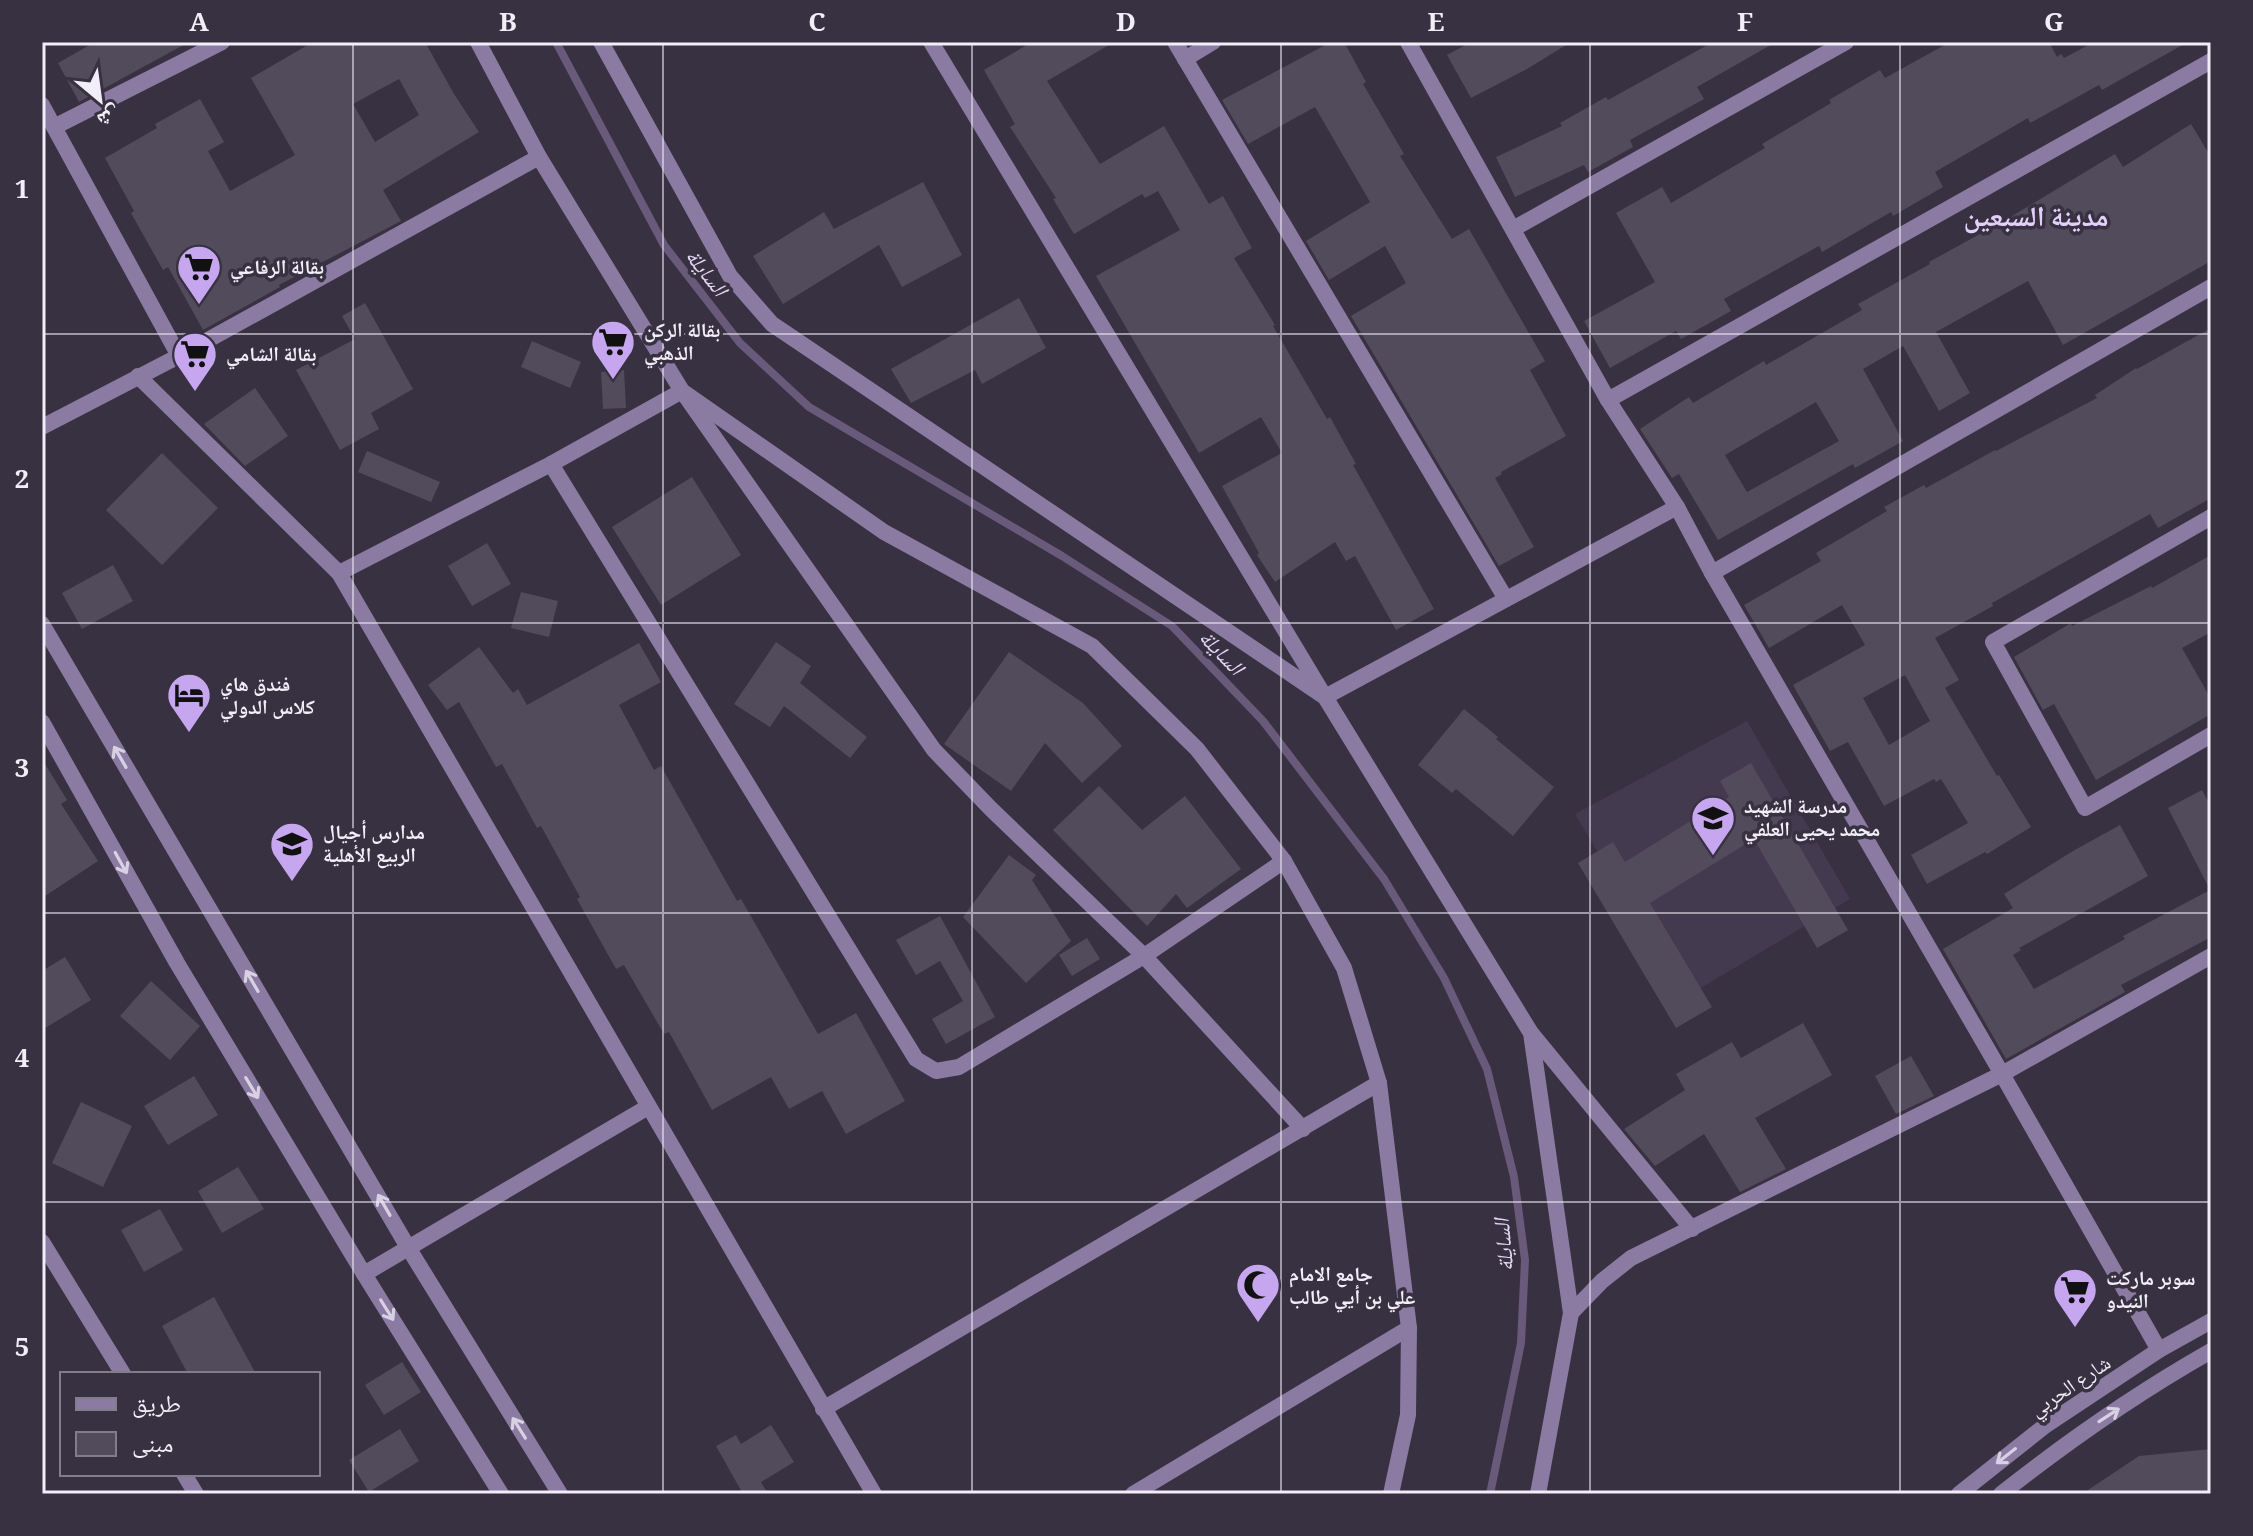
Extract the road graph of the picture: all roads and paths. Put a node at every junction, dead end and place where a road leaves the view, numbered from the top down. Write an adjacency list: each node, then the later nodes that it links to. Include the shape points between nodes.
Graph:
1 (222, 42): 12 (street)
2 (478, 42): 13 (street)
3 (601, 42): 28 (street, via 730,276 772,324)
4 (931, 42): 28 (street)
5 (1175, 42): 9 (street)
6 (1213, 42): 9 (street)
7 (1408, 42): 14 (street)
8 (1846, 42): 14 (street)
9 (1185, 59): 26 (street)
10 (2211, 61): 19 (street)
11 (42, 105): 12 (street)
12 (54, 127): 16 (street)
13 (539, 157): 16 (street); 18 (street)
14 (1513, 229): 19 (street)
15 (2211, 287): 25 (street)
16 (179, 356): 17 (street)
17 (138, 376): 20 (street); 24 (street)
18 (682, 391): 21 (street); 31 (street, via 884,532 1092,646 1197,749); 32 (street, via 934,750)
19 (1608, 400): 22 (street)
20 (42, 427)
21 (551, 464): 24 (street); 32 (street, via 916,1059 936,1071 959,1067)
22 (1677, 507): 25 (street); 26 (street)
23 (2211, 517): 30 (street, via 1993,642 2085,808)
24 (339, 573): 37 (street)
25 (1712, 573): 35 (street)
26 (1506, 599): 28 (street)
27 (42, 624): 41 (street, one-way to 27)
28 (1325, 697): 34 (street)
29 (42, 722): 42 (street, one-way to 42, via 177,963)
30 (2211, 735)
31 (1284, 861): 32 (street); 36 (street, via 1344,968)
32 (1144, 956): 38 (street)
33 (2211, 956): 35 (street)
34 (1531, 1033): 39 (street); 43 (street)
35 (2002, 1074): 39 (street); 46 (street)
36 (1379, 1083): 38 (street); 45 (street)
37 (648, 1107): 41 (street); 49 (street)
38 (1303, 1129): 49 (street)
39 (1692, 1229): 43 (street, via 1631,1258)
40 (42, 1242): 48 (street)
41 (409, 1249): 42 (street); 53 (street, one-way to 41)
42 (364, 1274): 52 (street, one-way to 52)
43 (1571, 1313): 57 (street)
44 (2211, 1321): 46 (street, شارع الحربي)
45 (1409, 1328): 55 (street); 56 (street, via 1408,1415)
46 (2159, 1350): 58 (street, شارع الحربي, one-way to 58, via 2046,1425)
47 (2211, 1351): 59 (street, one-way to 47, via 2061,1447)
48 (122, 1372)
49 (823, 1409): 54 (street)
50 (185, 1476): 51 (street)
51 (196, 1494)
52 (501, 1494)
53 (560, 1494)
54 (874, 1494)
55 (1133, 1494)
56 (1391, 1494)
57 (1538, 1494)
58 (1959, 1494)
59 (2001, 1494)

